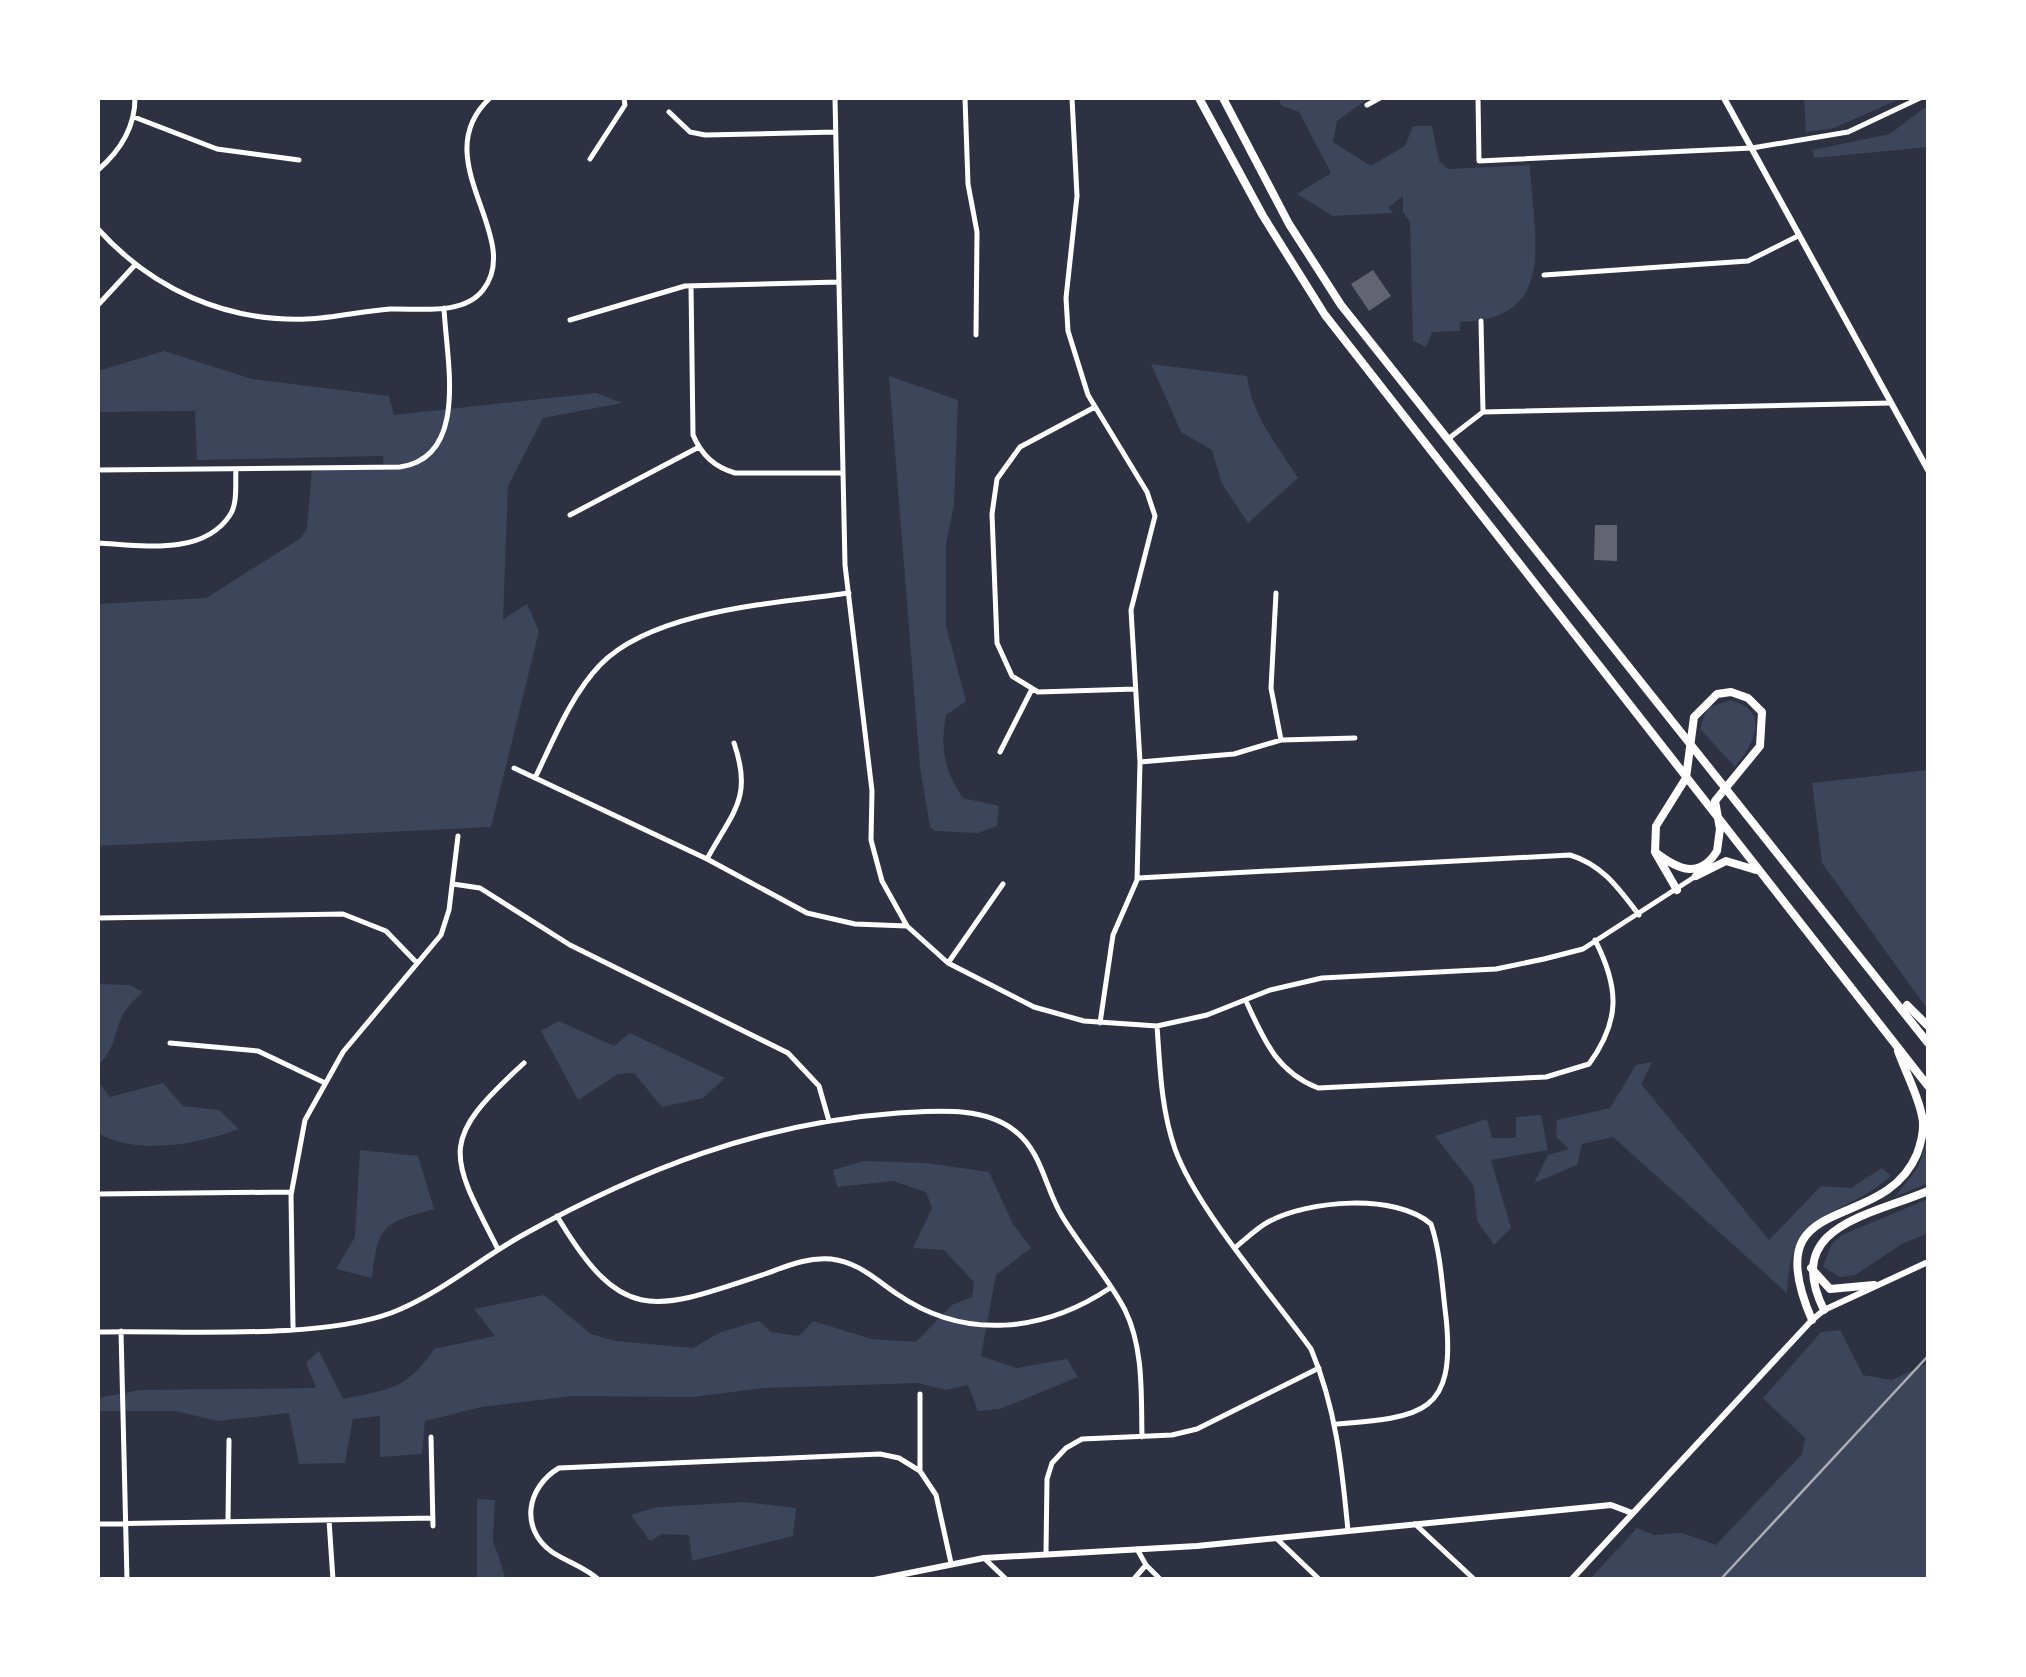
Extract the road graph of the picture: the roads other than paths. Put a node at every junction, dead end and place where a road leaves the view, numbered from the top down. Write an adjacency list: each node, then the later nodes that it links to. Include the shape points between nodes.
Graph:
1 (135, 98): 15 (street)
2 (490, 98): 28 (street, via 474,117 466,151 492,268 476,297)
3 (624, 98): 18 (street)
4 (835, 98): 16 (street)
5 (965, 98): 31 (street, via 977,232)
6 (1072, 98): 33 (street, via 1077,214 1068,331)
7 (1199, 98): 55 (highway, via 1326,315)
8 (1226, 98): 35 (highway, via 1290,224 1341,305)
9 (1380, 98): 13 (street)
10 (1478, 98): 17 (street, via 1479,161)
11 (1724, 98): 17 (street)
12 (1920, 98): 17 (street, via 1848,132)
13 (1366, 106)
14 (669, 112): 16 (street, via 690,132 705,135)
15 (134, 118): 19 (street, via 217,149); 20 (street)
16 (836, 132): 25 (street)
17 (1752, 148): 22 (street)
18 (590, 159)
19 (299, 160)
20 (98, 170)
21 (98, 229): 23 (street)
22 (1798, 236): 24 (street, via 1748,261); 32 (street)
23 (135, 265): 27 (street); 28 (street, via 202,303 255,317)
24 (1544, 274)
25 (838, 282): 26 (street); 40 (street)
26 (691, 286): 29 (street); 36 (street, via 693,436)
27 (98, 305)
28 (444, 308): 37 (street, via 448,419 429,456 400,467)
29 (570, 320)
30 (1481, 322): 34 (street)
31 (976, 335)
32 (1894, 403): 34 (street); 39 (street)
33 (1095, 407): 45 (street, via 1020,447 994,487 997,643 1005,666); 46 (street, via 1155,516 1132,596)
34 (1483, 412): 35 (street)
35 (1448, 439): 49 (highway)
36 (699, 447): 40 (street, via 735,473); 41 (street)
37 (236, 469): 38 (street); 42 (street, via 234,506 217,528 174,546)
38 (98, 470)
39 (1928, 470)
40 (842, 473): 43 (street)
41 (570, 515)
42 (98, 543)
43 (850, 592): 54 (street, via 702,614 618,651 593,673); 69 (street, via 872,791 871,840 882,881)
44 (1276, 593): 48 (street, via 1270,662)
45 (1032, 689): 46 (street); 51 (street)
46 (1135, 689): 52 (street)
47 (1355, 738): 48 (street)
48 (1281, 740): 52 (street, via 1234,754)
49 (1690, 741): 55 (highway); 56 (highway); 56 (highway, via 1694,717 1717,694 1748,698 1762,712 1760,746)
50 (734, 743): 60 (street, via 744,792)
51 (1000, 752)
52 (1140, 762): 63 (street)
53 (514, 768): 54 (street)
54 (535, 778): 60 (street)
55 (1686, 778): 57 (highway); 59 (highway, via 1656,826)
56 (1724, 786): 57 (highway); 73 (highway)
57 (1715, 815): 61 (highway); 62 (highway, via 1718,852)
58 (458, 836): 64 (street)
59 (1655, 852): 62 (highway, via 1675,868); 66 (highway)
60 (707, 858): 69 (street, via 807,913)
61 (1759, 870): 62 (highway, via 1726,861); 78 (highway)
62 (1697, 873): 66 (street)
63 (1136, 878): 67 (street, via 1570,855 1610,877); 75 (street, via 1113,935)
64 (453, 884): 72 (street, via 441,935); 84 (street, via 480,888 570,945 788,1053 814,1078)
65 (1003, 884): 71 (street)
66 (1677, 890): 67 (street)
67 (1639, 915): 70 (street)
68 (98, 918): 72 (street, via 343,914 386,931)
69 (907, 926): 71 (street)
70 (1594, 940): 74 (street, via 1520,966 1322,978); 74 (street, via 1611,972 1614,1021 1588,1064 1546,1077 1318,1088 1298,1080 1270,1053)
71 (948, 963): 75 (street, via 1034,1007)
72 (418, 964): 82 (street)
73 (1889, 988): 77 (highway); 79 (highway)
74 (1246, 1000): 76 (street)
75 (1100, 1022): 76 (street)
76 (1156, 1026): 89 (street, via 1176,1152)
77 (1928, 1026)
78 (1894, 1042): 83 (highway); 96 (highway, via 1923,1118 1921,1144 1909,1172 1891,1190 1824,1220 1802,1240 1794,1266)
79 (1928, 1043)
80 (170, 1044): 82 (street, via 258,1051)
81 (524, 1062): 90 (street, via 476,1106 458,1153 463,1182)
82 (323, 1082): 86 (street, via 298,1146)
83 (1928, 1086)
84 (829, 1121): 88 (street, via 708,1148); 94 (street, via 962,1113 1004,1123 1035,1153 1053,1201)
85 (1928, 1191): 92 (highway, via 1834,1230 1818,1242)
86 (291, 1192): 87 (street); 97 (street)
87 (98, 1194)
88 (557, 1216): 90 (street); 94 (street, via 598,1278 646,1301 673,1300 820,1258 856,1266 914,1304 979,1326 1038,1322)
89 (1237, 1246): 100 (street); 102 (street, via 1294,1211 1386,1202 1430,1224 1450,1360 1442,1387 1426,1407 1405,1415)
90 (498, 1249): 97 (street, via 392,1312 342,1325)
91 (1928, 1262): 93 (street)
92 (1811, 1268): 93 (highway, via 1830,1289); 95 (highway)
93 (1874, 1285): 95 (street)
94 (1110, 1288): 103 (street, via 1137,1352)
95 (1824, 1310): 96 (street)
96 (1812, 1320): 107 (street)
97 (293, 1327): 99 (street)
98 (98, 1332): 99 (street)
99 (121, 1332): 111 (street)
100 (1320, 1368): 102 (street); 103 (street, via 1197,1430)
101 (920, 1394): 106 (street)
102 (1336, 1424): 115 (street)
103 (1142, 1436): 118 (street, via 1082,1439 1052,1463)
104 (431, 1437): 108 (street)
105 (229, 1440): 110 (street)
106 (920, 1471): 120 (street, via 936,1495); 124 (street, via 880,1454 560,1468 536,1489 531,1520 547,1548)
107 (1632, 1514): 113 (street, via 1611,1505); 131 (street)
108 (433, 1518): 109 (street); 114 (street)
109 (330, 1520): 110 (street); 123 (street)
110 (228, 1521): 111 (street)
111 (126, 1523): 112 (street); 122 (street)
112 (98, 1524)
113 (1415, 1524): 115 (street); 130 (street)
114 (433, 1526)
115 (1348, 1531): 116 (street)
116 (1276, 1539): 117 (street); 129 (street)
117 (1138, 1549): 118 (street); 121 (street)
118 (1046, 1552): 119 (street)
119 (984, 1558): 120 (street); 126 (street)
120 (951, 1563): 125 (street)
121 (1146, 1566): 127 (street); 128 (street)
122 (128, 1580)
123 (332, 1580)
124 (600, 1580)
125 (874, 1580)
126 (1006, 1580)
127 (1133, 1580)
128 (1161, 1580)
129 (1320, 1580)
130 (1475, 1580)
131 (1570, 1580)

